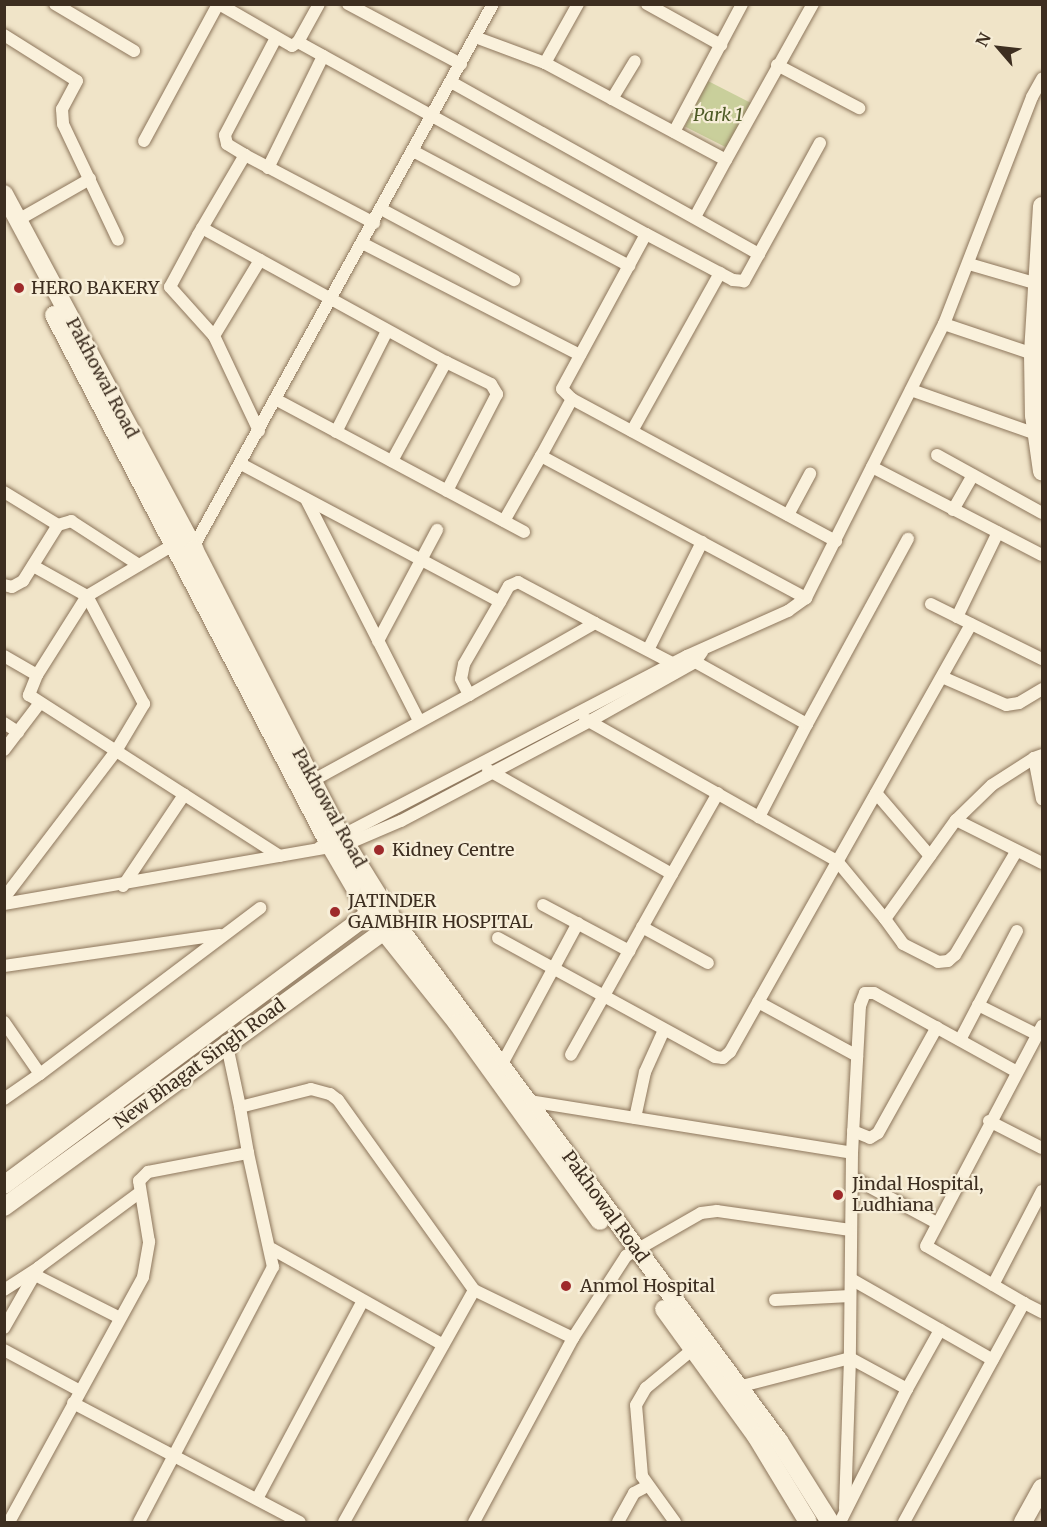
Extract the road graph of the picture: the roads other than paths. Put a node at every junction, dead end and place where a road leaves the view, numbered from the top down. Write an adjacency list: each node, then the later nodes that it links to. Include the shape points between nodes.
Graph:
1 (55, 4): 15 (street)
2 (319, 4): 13 (street)
3 (348, 4): 19 (street)
4 (493, 4): 11 (street)
5 (578, 4): 18 (street)
6 (647, 4): 14 (street)
7 (742, 4): 14 (street)
8 (813, 4): 20 (street)
9 (223, 6): 12 (street); 27 (street)
10 (4, 35): 33 (street, via 77,81 61,115)
11 (476, 37): 18 (street); 19 (street)
12 (276, 38): 13 (street, via 292,46); 30 (street, via 225,135 227,144)
13 (298, 42): 16 (street)
14 (721, 45): 26 (street)
15 (134, 51)
16 (323, 56): 25 (street); 32 (street)
17 (635, 61): 23 (street)
18 (546, 63): 23 (street)
19 (461, 64): 22 (street)
20 (777, 64): 24 (street); 31 (street)
21 (1042, 79): 47 (street)
22 (451, 82): 25 (street); 37 (street)
23 (612, 99): 26 (street)
24 (859, 108)
25 (434, 114): 29 (street); 42 (street)
26 (674, 132): 31 (street)
27 (144, 141)
28 (820, 142): 45 (street)
29 (413, 151): 36 (street); 48 (street)
30 (245, 155): 32 (street); 40 (street)
31 (726, 160): 37 (street)
32 (268, 168): 39 (street)
33 (90, 179): 38 (street); 43 (street)
34 (4, 194): 38 (street, Pakhowal Road)
35 (1042, 206): 41 (street)
36 (381, 209): 39 (street); 50 (street)
37 (695, 217): 45 (street)
38 (11, 220): 90 (street, Pakhowal Road)
39 (374, 223): 44 (street)
40 (202, 228): 46 (street); 56 (street, via 170,287)
41 (1041, 229): 51 (street)
42 (646, 234): 48 (street); 49 (street)
43 (118, 240)
44 (362, 243): 52 (street); 58 (street)
45 (759, 254): 49 (street, via 744,281)
46 (260, 260): 52 (street); 56 (street)
47 (969, 264): 51 (street); 53 (street)
48 (629, 266): 58 (street)
49 (720, 273): 65 (street)
50 (514, 280)
51 (1034, 283): 54 (street)
52 (332, 299): 55 (street); 63 (street)
53 (944, 324): 57 (street); 61 (street)
54 (1038, 327): 57 (street)
55 (387, 331): 59 (street); 66 (street)
56 (214, 336): 64 (street)
57 (1033, 354): 60 (street)
58 (580, 355): 62 (street, via 562,387)
59 (446, 362): 70 (street); 76 (street, via 491,384 498,394)
60 (1038, 376): 67 (street)
61 (910, 390): 67 (street); 73 (street)
62 (572, 399): 65 (street); 69 (street)
63 (277, 400): 64 (street); 66 (street)
64 (259, 431): 72 (street)
65 (632, 431): 81 (street)
66 (336, 432): 70 (street)
67 (1036, 434): 71 (street)
68 (938, 455): 75 (street)
69 (541, 456): 82 (street); 89 (street)
70 (392, 461): 76 (street)
71 (1042, 461)
72 (241, 464): 78 (street); 90 (street)
73 (872, 467): 79 (street); 88 (street)
74 (810, 474): 81 (street)
75 (973, 475): 79 (street); 80 (street)
76 (447, 491): 82 (street)
77 (4, 492): 83 (street)
78 (306, 499): 92 (street); 103 (street)
79 (953, 510): 86 (street)
80 (1042, 513)
81 (788, 515): 88 (street)
82 (504, 521): 85 (street)
83 (58, 525): 93 (street, via 71,521); 94 (street)
84 (437, 530): 92 (street)
85 (524, 532)
86 (998, 532): 91 (street); 100 (street)
87 (908, 540): 118 (street)
88 (836, 541): 97 (street)
89 (702, 542): 97 (street); 104 (street)
90 (184, 543): 93 (street); 125 (street, Pakhowal Road); 132 (street, Pakhowal Road, via 182,564)
91 (1042, 555)
92 (422, 560): 98 (street); 103 (street)
93 (139, 565): 96 (street)
94 (33, 566): 95 (street, via 20,585); 96 (street)
95 (4, 585)
96 (87, 596): 109 (street); 121 (street, via 144,704)
97 (806, 598): 106 (street, via 788,611)
98 (500, 602): 101 (street, via 509,586 518,582); 112 (street, via 464,664 461,679)
99 (931, 604): 100 (street)
100 (957, 617): 102 (street)
101 (595, 623): 104 (street); 112 (street)
102 (971, 624): 107 (street); 110 (street)
103 (378, 641): 115 (street)
104 (648, 650): 108 (street)
105 (4, 656): 109 (street)
106 (694, 657): 108 (street); 118 (street)
107 (1042, 658)
108 (678, 666): 114 (street); 116 (street)
109 (37, 675): 113 (street, via 29,694)
110 (942, 677): 111 (street, via 1006,705 1019,703); 127 (street)
111 (1042, 689)
112 (469, 695): 115 (street)
113 (39, 704): 119 (street); 121 (street)
114 (576, 713): 116 (street); 123 (street)
115 (419, 722): 125 (street)
116 (590, 722): 124 (street); 126 (street)
117 (4, 723): 119 (street)
118 (807, 724): 130 (street)
119 (18, 732): 120 (street)
120 (4, 750)
121 (116, 751): 128 (street); 140 (street)
122 (1038, 756): 129 (street); 131 (street, via 992,785)
123 (479, 765): 124 (street); 132 (street)
124 (492, 773): 132 (street, via 401,821); 138 (street)
125 (312, 781): 132 (street, Pakhowal Road)
126 (718, 793): 130 (street); 138 (street)
127 (876, 793): 135 (street); 136 (street)
128 (184, 795): 134 (street); 139 (street)
129 (1042, 799)
130 (759, 817): 136 (street)
131 (956, 820): 133 (street); 135 (street)
132 (333, 843): 134 (street); 144 (street, Pakhowal Road)
133 (1016, 852): 137 (street); 145 (street, via 948,962 938,962 903,944)
134 (280, 856): 139 (street)
135 (930, 856): 145 (street)
136 (837, 861): 145 (street); 157 (street)
137 (1042, 863)
138 (672, 874): 148 (street)
139 (123, 886): 141 (street)
140 (4, 898)
141 (4, 904)
142 (543, 905): 146 (street)
143 (260, 908): 150 (street)
144 (377, 909): 147 (street, Pakhowal Road); 160 (street, New Bhagat Singh Road)
145 (885, 919)
146 (578, 923): 152 (street); 155 (street)
147 (389, 926): 165 (street, New Bhagat Singh Road); 168 (street, Pakhowal Road); 188 (street, Pakhowal Road, via 457,1023)
148 (642, 927): 152 (street); 153 (street)
149 (1017, 931): 158 (street)
150 (223, 934): 154 (street); 170 (street)
151 (498, 938): 155 (street)
152 (629, 951): 156 (street)
153 (708, 963)
154 (6, 967)
155 (554, 969): 156 (street); 168 (street)
156 (603, 997): 162 (street); 166 (street)
157 (758, 1002): 162 (street, via 723,1058); 167 (street)
158 (978, 1005): 163 (street); 164 (street)
159 (4, 1022): 170 (street)
160 (218, 1026): 165 (street); 181 (street, New Bhagat Singh Road)
161 (937, 1028): 164 (street); 167 (street, via 874,993 865,993 860,1006); 176 (street, via 879,1133 870,1138)
162 (664, 1030): 174 (street, via 645,1072)
163 (1040, 1030): 169 (street)
164 (960, 1040): 169 (street)
165 (228, 1045): 173 (street); 184 (street, New Bhagat Singh Road)
166 (571, 1055)
167 (857, 1056): 176 (street)
168 (502, 1064): 172 (street, Pakhowal Road)
169 (1017, 1072): 175 (street)
170 (40, 1074): 171 (street)
171 (4, 1099)
172 (529, 1101): 174 (street); 188 (street, Pakhowal Road)
173 (240, 1107): 178 (street); 193 (street, via 311,1089 338,1100)
174 (634, 1118): 179 (street)
175 (989, 1121): 177 (street); 185 (street)
176 (853, 1131): 179 (street)
177 (1042, 1148)
178 (248, 1153): 183 (street, via 148,1172 139,1180); 187 (street)
179 (852, 1153): 180 (street)
180 (853, 1178): 185 (street); 186 (street)
181 (4, 1185)
182 (1042, 1191): 191 (street)
183 (139, 1193): 189 (street); 199 (street, via 149,1260)
184 (4, 1207)
185 (935, 1222): 191 (street, via 927,1240 928,1250)
186 (850, 1230): 188 (street, via 717,1211 701,1213); 190 (street)
187 (272, 1249): 196 (street); 212 (street, via 273,1267 267,1284)
188 (632, 1254): 202 (street); 204 (street, Pakhowal Road); 208 (street, Pakhowal Road)
189 (37, 1271): 192 (street); 199 (street); 200 (street)
190 (851, 1279): 194 (street); 201 (street)
191 (993, 1285): 197 (street)
192 (4, 1290)
193 (474, 1290): 202 (street); 203 (street)
194 (850, 1296): 195 (street); 206 (street)
195 (776, 1300)
196 (362, 1302): 203 (street); 215 (street)
197 (1024, 1303): 198 (street); 207 (street)
198 (1042, 1312)
199 (120, 1318): 210 (street)
200 (4, 1328)
201 (940, 1330): 207 (street); 209 (street)
202 (573, 1338): 221 (street)
203 (443, 1345): 220 (street)
204 (693, 1349): 213 (street, via 646,1388 636,1405 642,1476); 224 (street, Pakhowal Road, via 756,1436)
205 (4, 1350): 210 (street)
206 (850, 1358): 208 (street); 209 (street); 216 (street)
207 (993, 1360): 225 (street)
208 (738, 1387): 216 (street, Pakhowal Road)
209 (907, 1389): 216 (street)
210 (80, 1391): 211 (street)
211 (73, 1404): 212 (street); 217 (street)
212 (175, 1456): 215 (street); 218 (street)
213 (647, 1486): 222 (street, via 634,1493); 223 (street)
214 (1042, 1488): 226 (street)
215 (256, 1499): 219 (street)
216 (838, 1520)
217 (9, 1522)
218 (139, 1522)
219 (300, 1522)
220 (344, 1522)
221 (474, 1522)
222 (618, 1522)
223 (675, 1522)
224 (808, 1522)
225 (904, 1522)
226 (1023, 1522)

